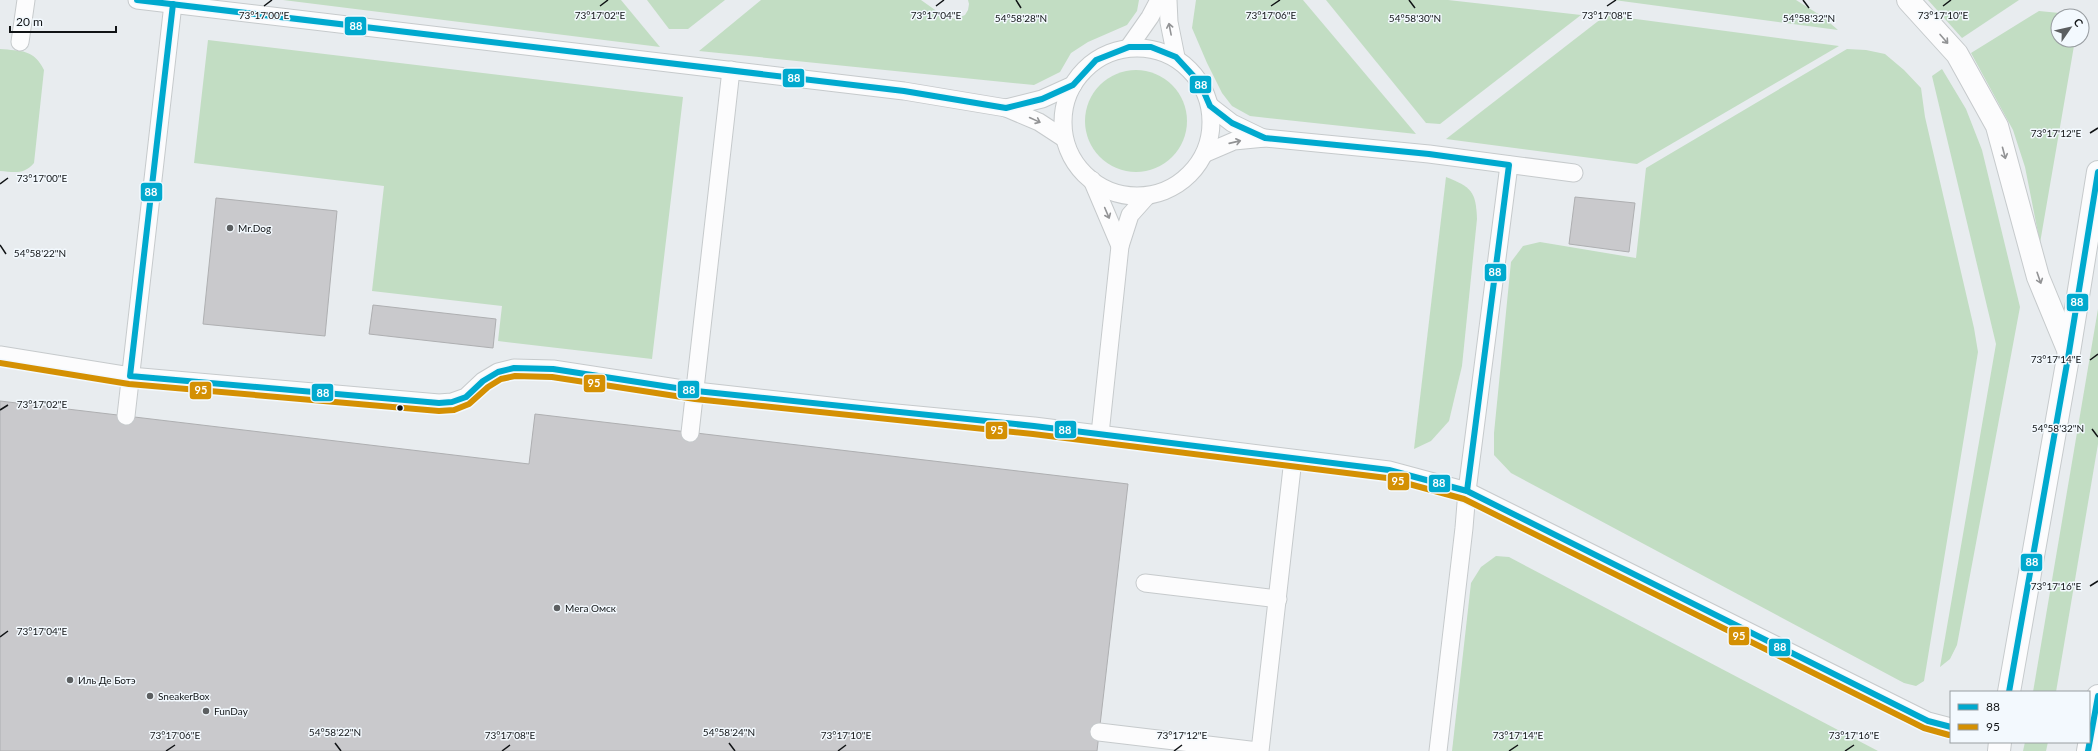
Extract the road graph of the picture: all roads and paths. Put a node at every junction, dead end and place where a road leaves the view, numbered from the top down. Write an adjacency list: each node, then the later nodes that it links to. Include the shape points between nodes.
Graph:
1 (26, 0): 7 (lane)
2 (137, 0): 6 (lane)
3 (1159, 0): 8 (lane)
4 (1168, 0): 9 (lane, one-way to 4, via 1169,22)
5 (1908, 0): 23 (main road, one-way to 23, via 1957,54 1997,126 2038,277)
6 (173, 4): 10 (lane); 25 (lane)
7 (20, 42)
8 (1129, 47): 9 (lane, via 1151,47); 11 (lane, via 1096,60)
9 (1176, 57): 12 (lane, via 1200,83)
10 (731, 70): 13 (lane); 26 (lane)
11 (1073, 85): 13 (lane, via 1042,99); 14 (lane, via 1064,108)
12 (1210, 106): 15 (lane, via 1232,123); 16 (lane, via 1212,139)
13 (1006, 108): 14 (lane, one-way to 14, via 1039,122)
14 (1062, 137): 20 (lane, via 1078,169)
15 (1266, 138): 16 (lane, one-way to 15, via 1234,141); 17 (lane, via 1429,154)
16 (1206, 153): 21 (lane, via 1182,183 1155,196)
17 (1509, 165): 19 (lane); 31 (lane)
18 (2098, 172): 23 (main road)
19 (1574, 173)
20 (1092, 180): 21 (lane, via 1122,197); 22 (lane, one-way to 22)
21 (1147, 196): 22 (lane, via 1130,214)
22 (1120, 246): 29 (lane)
23 (2069, 352): 34 (main road)
24 (0, 355): 25 (lane)
25 (130, 376): 26 (lane, via 439,403 466,397 483,381 498,372 514,368 553,369); 27 (lane)
26 (696, 391): 28 (lane); 29 (lane)
27 (126, 416)
28 (690, 432)
29 (1100, 434): 30 (lane)
30 (1293, 459): 31 (lane, via 1389,470); 33 (lane)
31 (1467, 491): 36 (lane, via 1928,721); 40 (lane)
32 (1145, 583): 33 (lane)
33 (1278, 599): 39 (lane)
34 (2009, 691)
35 (2098, 696): 38 (main road)
36 (1950, 727)
37 (1099, 732): 39 (lane)
38 (2090, 740)
39 (1259, 751)
40 (1438, 751)

